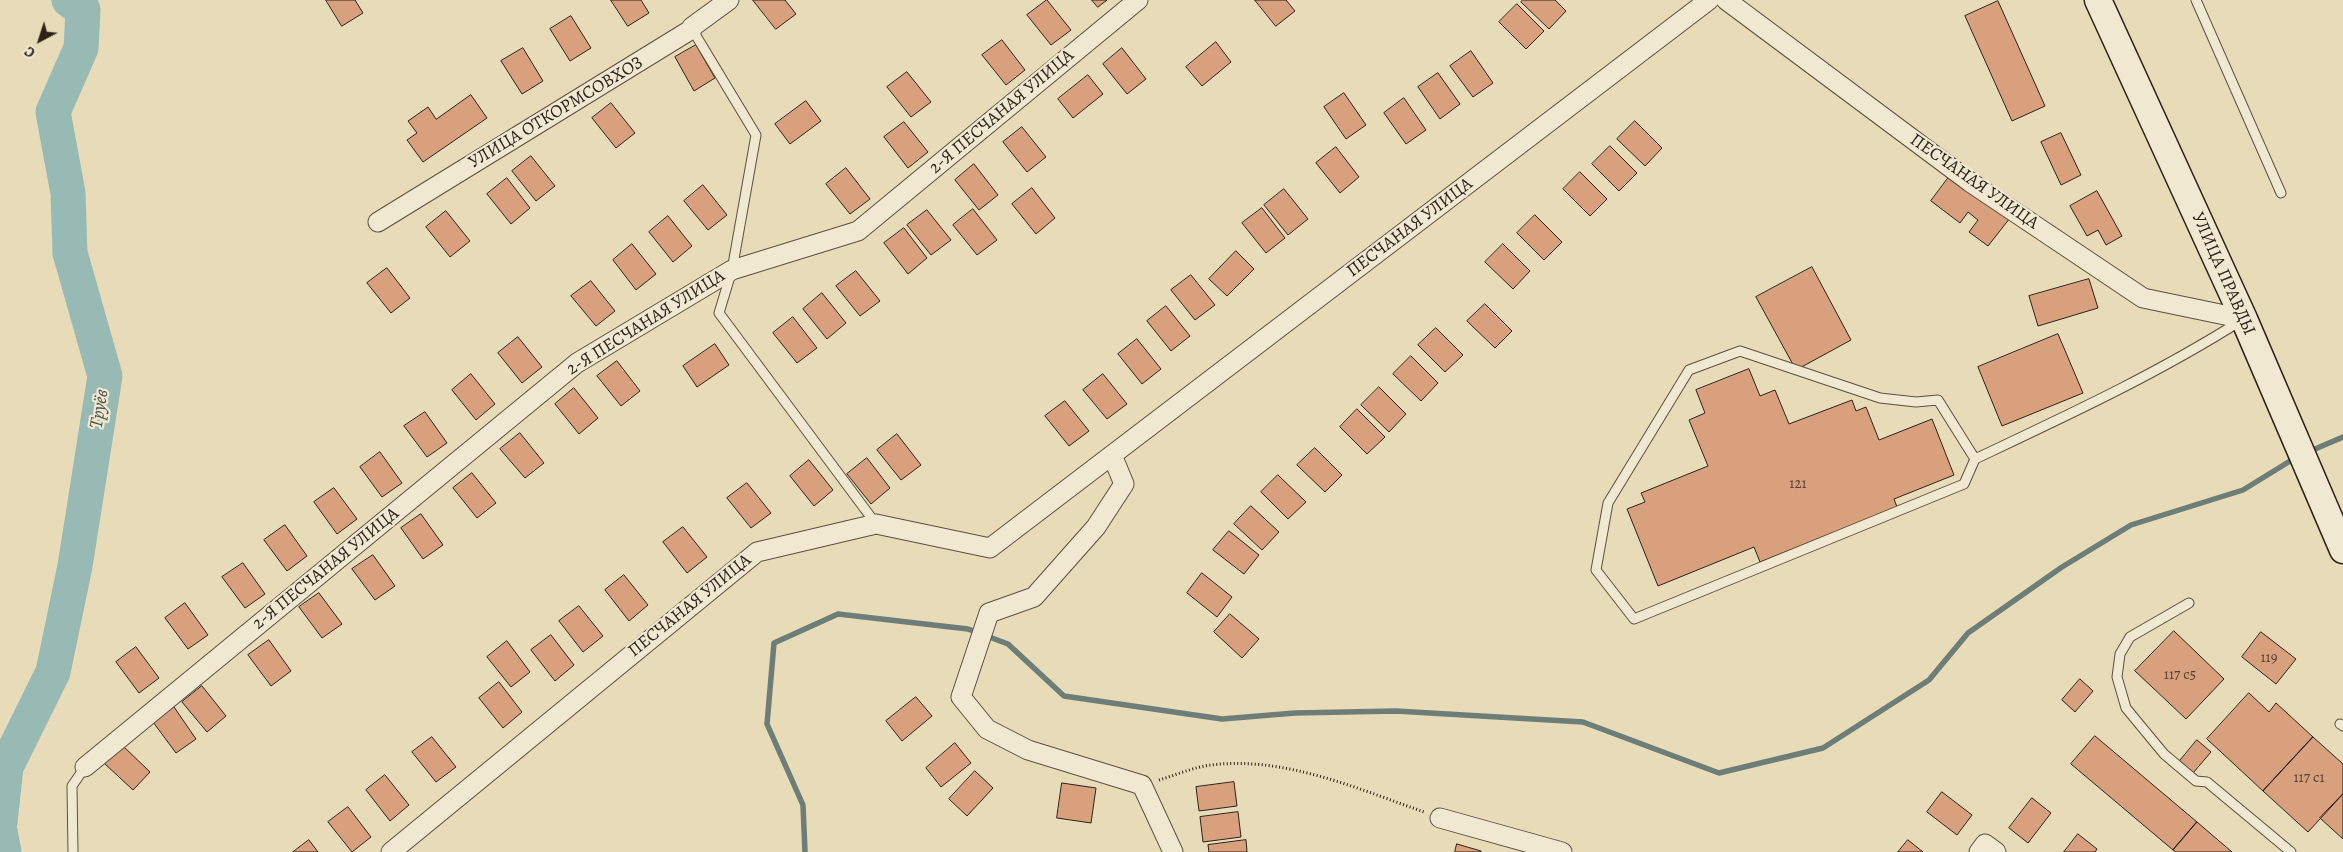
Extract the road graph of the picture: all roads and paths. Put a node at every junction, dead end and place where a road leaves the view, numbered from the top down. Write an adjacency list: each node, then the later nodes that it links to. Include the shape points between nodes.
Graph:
1 (730, 0): 7 (street, УЛИЦА ОТКОРМСОВХОЗ)
2 (1138, 0): 10 (street, 2-Я ПЕСЧАНАЯ УЛИЦА, via 858,231)
3 (1709, 0): 12 (street, ПЕСЧАНАЯ УЛИЦА)
4 (1726, 0): 11 (street, ПЕСЧАНАЯ УЛИЦА, via 1970,182 2143,298)
5 (2098, 0): 11 (street, УЛИЦА ПРАВДЫ)
6 (2196, 0): 8 (lane)
7 (692, 29): 9 (street, УЛИЦА ОТКОРМСОВХОЗ); 10 (lane, via 756,136)
8 (2281, 193)
9 (378, 222)
10 (732, 270): 14 (lane, via 719,313); 17 (street, 2-Я ПЕСЧАНАЯ УЛИЦА, via 577,363)
11 (2244, 319): 13 (lane, via 2198,348); 15 (street, УЛИЦА ПРАВДЫ)
12 (1112, 456): 14 (street, ПЕСЧАНАЯ УЛИЦА, via 990,548); 18 (street, via 1124,484 1096,527 1034,597 988,613 961,697 987,729 1028,750)
13 (1976, 459): 13 (lane, via 1964,484 1634,619 1596,570 1608,503 1689,370 1740,351 1880,398 1916,402 1938,400)
14 (876, 524): 21 (street, ПЕСЧАНАЯ УЛИЦА, via 757,552)
15 (2343, 550)
16 (2189, 603): 26 (lane, via 2130,637 2120,654 2117,677 2126,708 2164,754 2196,781 2207,782)
17 (85, 767): 20 (lane, via 72,786)
18 (1142, 785): 19 (path, via 1210,765 1264,765 1318,775); 22 (street)
19 (1440, 818): 23 (street)
20 (73, 852)
21 (391, 852)
22 (1173, 852)
23 (1562, 852)
24 (1979, 852): 25 (street, via 1985,844)
25 (1996, 852)
26 (2291, 852)

